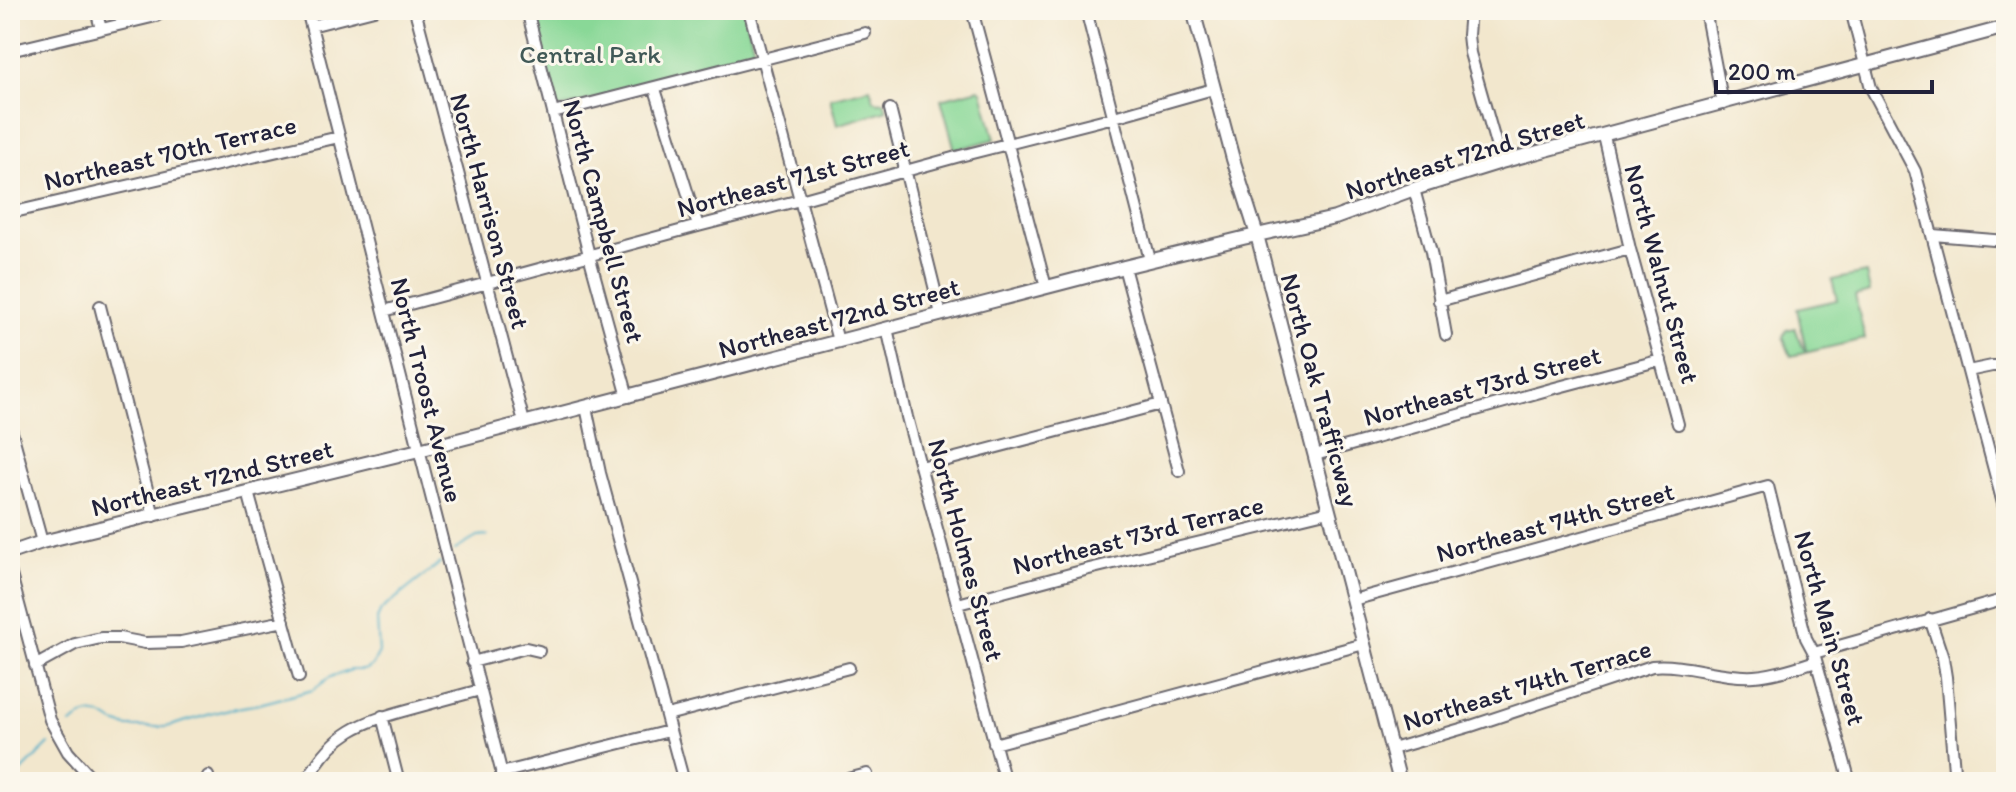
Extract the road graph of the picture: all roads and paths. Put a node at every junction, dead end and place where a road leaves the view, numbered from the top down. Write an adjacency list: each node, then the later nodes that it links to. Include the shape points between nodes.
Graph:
1 (96, 10): 16 (street)
2 (166, 10): 16 (street)
3 (307, 10): 14 (street, North Troost Avenue)
4 (374, 10): 14 (street)
5 (415, 10): 43 (street, North Harrison Street)
6 (527, 10): 25 (street, North Campbell Street)
7 (749, 10): 19 (street)
8 (972, 10): 29 (street)
9 (1086, 10): 26 (street)
10 (1193, 10): 22 (main road, North Oak Trafficway)
11 (1470, 10): 30 (street, via 1470,53)
12 (1705, 10): 23 (street)
13 (1851, 10): 20 (street)
14 (311, 26): 28 (street, North Troost Avenue)
15 (2006, 27): 20 (main road, Northeast 72nd Street)
16 (101, 29): 18 (street)
17 (865, 33): 19 (street)
18 (10, 51)
19 (762, 61): 21 (street); 33 (street)
20 (1865, 66): 23 (main road, Northeast 72nd Street); 37 (street, via 1875,98 1911,160)
21 (655, 89): 25 (street); 35 (street)
22 (1213, 89): 26 (street, Northeast 71st Street); 36 (main road, North Oak Trafficway)
23 (1723, 104): 27 (main road, Northeast 72nd Street)
24 (890, 109): 31 (street)
25 (553, 113): 40 (street, North Campbell Street)
26 (1114, 117): 29 (street, Northeast 71st Street); 41 (street)
27 (1604, 136): 30 (main road, Northeast 72nd Street); 39 (street, North Walnut Street)
28 (339, 137): 34 (street, Northeast 70th Terrace); 47 (street, North Troost Avenue)
29 (1008, 144): 31 (street, Northeast 71st Street); 44 (street)
30 (1501, 162): 32 (main road, Northeast 72nd Street)
31 (904, 171): 33 (street, Northeast 71st Street); 48 (street)
32 (1414, 189): 36 (main road, Northeast 72nd Street, via 1335,218); 45 (street)
33 (800, 200): 35 (street, Northeast 71st Street); 51 (street)
34 (10, 213)
35 (698, 226): 40 (street, Northeast 71st Street)
36 (1257, 235): 41 (main road, Northeast 72nd Street); 62 (main road, North Oak Trafficway)
37 (1933, 235): 38 (street); 54 (street)
38 (2006, 241)
39 (1630, 249): 45 (street); 52 (street, North Walnut Street)
40 (589, 255): 43 (street, Northeast 71st Street); 55 (street, North Campbell Street)
41 (1150, 260): 42 (main road, Northeast 72nd Street)
42 (1124, 267): 44 (main road, Northeast 72nd Street); 56 (street)
43 (486, 284): 47 (street, Northeast 71st Street); 58 (street, North Harrison Street)
44 (1046, 287): 48 (main road, Northeast 72nd Street)
45 (1439, 301): 50 (street)
46 (100, 306): 70 (street)
47 (384, 311): 61 (street, North Troost Avenue)
48 (941, 314): 49 (main road, Northeast 72nd Street)
49 (887, 328): 51 (main road, Northeast 72nd Street); 63 (street, North Holmes Street)
50 (1446, 335)
51 (838, 341): 55 (main road, Northeast 72nd Street)
52 (1661, 360): 59 (street, North Walnut Street); 62 (street, Northeast 73rd Street)
53 (2006, 366): 54 (street)
54 (1968, 371): 67 (street)
55 (628, 397): 57 (main road, Northeast 72nd Street)
56 (1161, 404): 63 (street); 64 (street)
57 (586, 407): 58 (main road, Northeast 72nd Street); 87 (street)
58 (524, 422): 61 (main road, Northeast 72nd Street)
59 (1678, 424)
60 (10, 425): 71 (street)
61 (419, 450): 66 (main road, Northeast 72nd Street); 82 (street, North Troost Avenue)
62 (1315, 455): 68 (main road, North Oak Trafficway)
63 (921, 467): 76 (street, North Holmes Street)
64 (1179, 471)
65 (1768, 486): 75 (street, Northeast 74th Street); 81 (street, North Main Street)
66 (248, 492): 70 (main road, Northeast 72nd Street); 78 (street)
67 (2003, 493): 69 (street)
68 (1329, 511): 75 (main road, North Oak Trafficway); 76 (street, Northeast 73rd Terrace)
69 (2006, 515)
70 (154, 516): 71 (main road, Northeast 72nd Street)
71 (42, 542): 72 (main road, Northeast 72nd Street)
72 (10, 553)
73 (10, 571): 83 (street)
74 (2006, 599): 77 (street, Northeast 74th Terrace)
75 (1353, 600): 79 (main road, North Oak Trafficway)
76 (958, 604): 90 (street, North Holmes Street)
77 (1930, 619): 81 (street, Northeast 74th Terrace); 102 (street, via 1946,677)
78 (284, 621): 83 (street, via 181,642 101,638 75,644); 85 (street)
79 (1364, 644): 90 (street); 91 (main road, North Oak Trafficway)
80 (539, 651): 82 (street, via 526,648)
81 (1815, 657): 91 (street, Northeast 74th Terrace, via 1773,674 1752,676 1652,666); 101 (street, North Main Street)
82 (472, 662): 86 (street, North Troost Avenue)
83 (35, 666): 95 (street, via 58,736)
84 (849, 668): 87 (street)
85 (299, 677)
86 (480, 690): 88 (street); 94 (street, North Troost Avenue)
87 (667, 715): 89 (street)
88 (382, 716): 93 (street); 96 (street, via 341,737)
89 (669, 731): 94 (street); 97 (street)
90 (994, 744): 99 (street, North Holmes Street)
91 (1392, 749): 100 (main road, North Oak Trafficway)
92 (867, 774): 98 (street)
93 (397, 775)
94 (502, 778)
95 (95, 782)
96 (306, 782)
97 (684, 782)
98 (836, 782)
99 (1005, 782)
100 (1400, 782)
101 (1850, 782)
102 (1955, 782)

